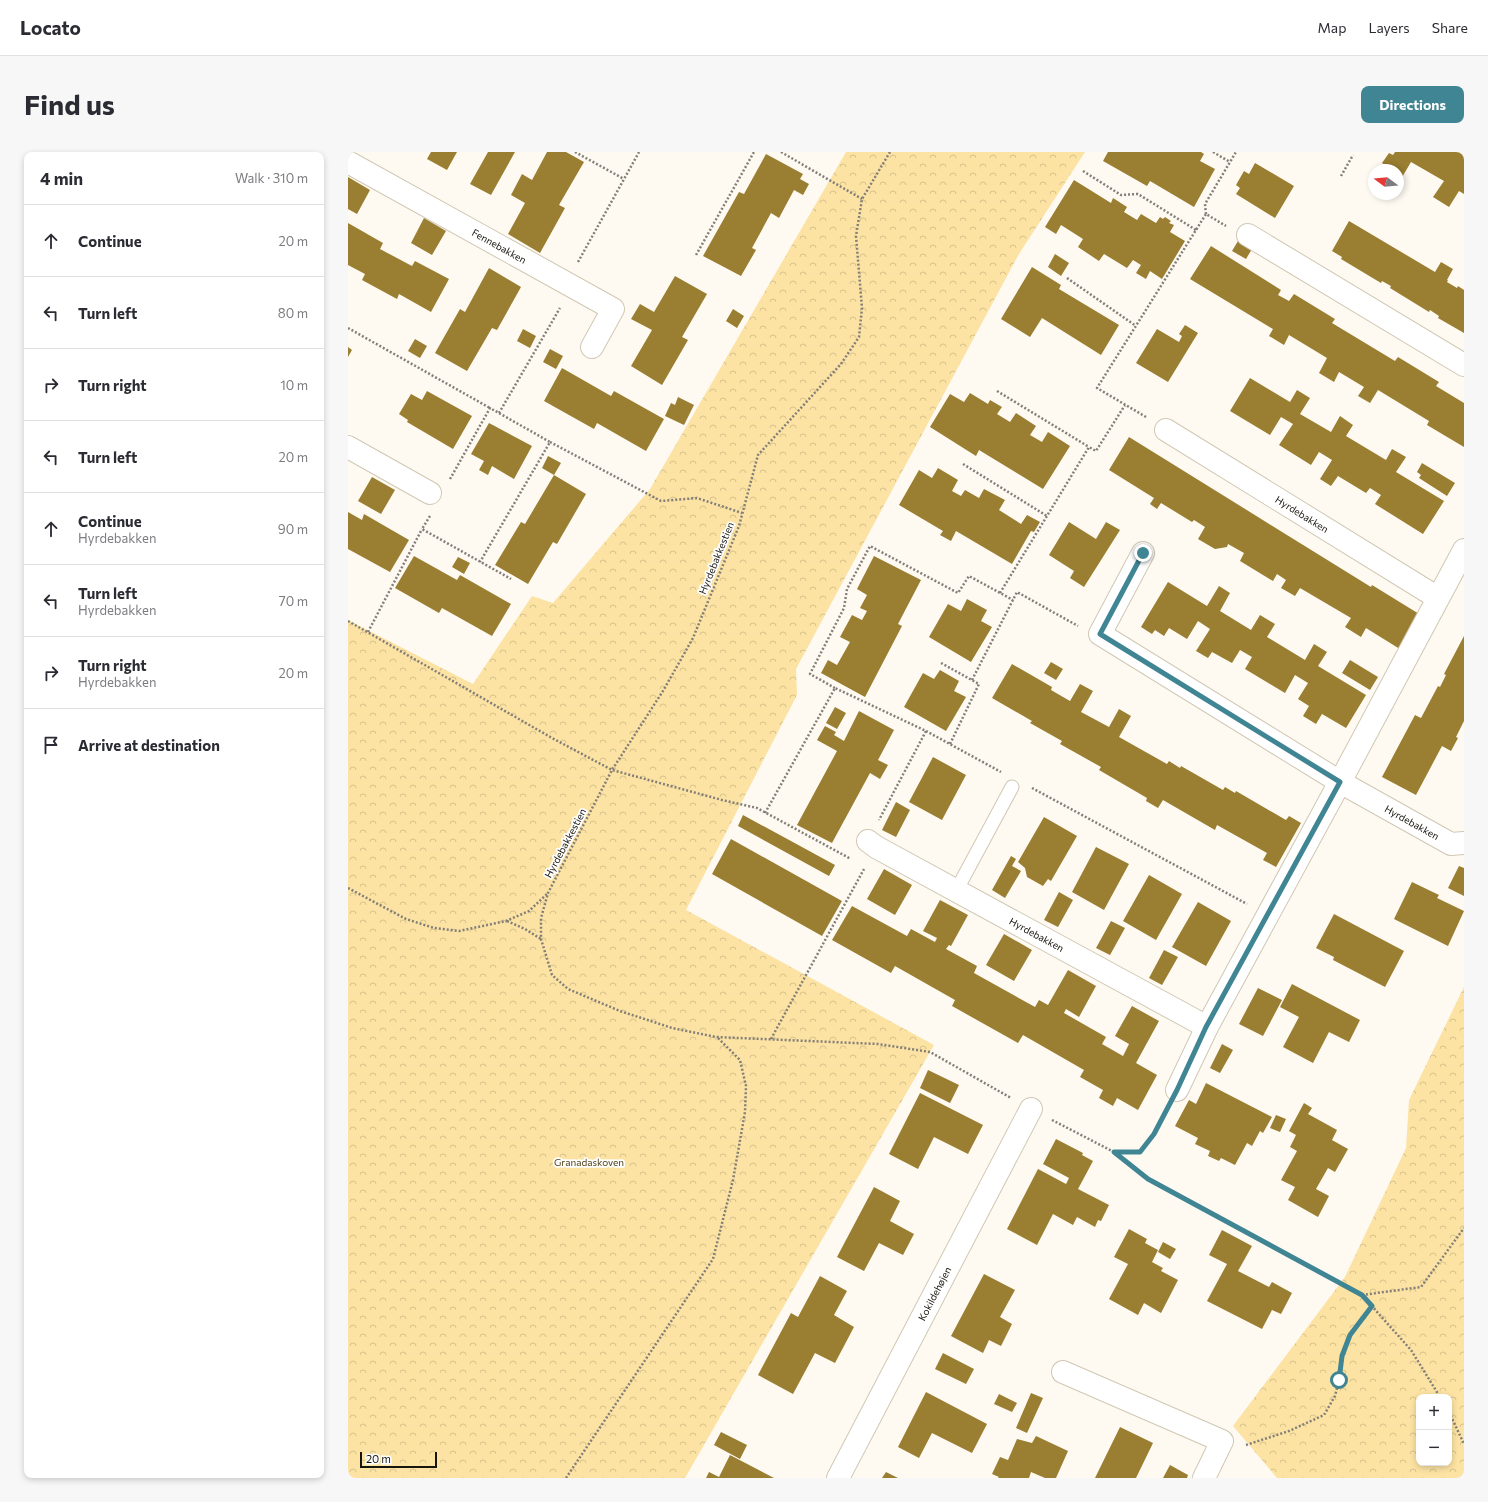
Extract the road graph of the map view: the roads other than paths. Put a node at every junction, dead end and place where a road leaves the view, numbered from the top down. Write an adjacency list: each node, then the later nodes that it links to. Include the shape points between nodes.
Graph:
1 (348, 162): 3 (street, Fennebakken, via 613,309)
2 (1248, 234): 4 (street)
3 (592, 347)
4 (1464, 365)
5 (1166, 430): 10 (street, Hyrdebakken)
6 (348, 448): 7 (street)
7 (435, 496)
8 (1464, 550): 10 (street)
9 (1143, 553): 11 (street, Hyrdebakken, via 1100,634)
10 (1438, 598): 11 (street)
11 (1340, 782): 14 (street, Hyrdebakken, via 1451,844); 16 (street)
12 (1012, 787): 15 (lane)
13 (868, 841): 15 (street, Hyrdebakken)
14 (1464, 843)
15 (956, 891): 16 (street, Hyrdebakken)
16 (1206, 1027): 17 (street)
17 (1177, 1090)
18 (1031, 1109): 20 (street, Kokildehøjen)
19 (1063, 1372): 21 (street, via 1222,1441)
20 (838, 1478)
21 (1204, 1478)

